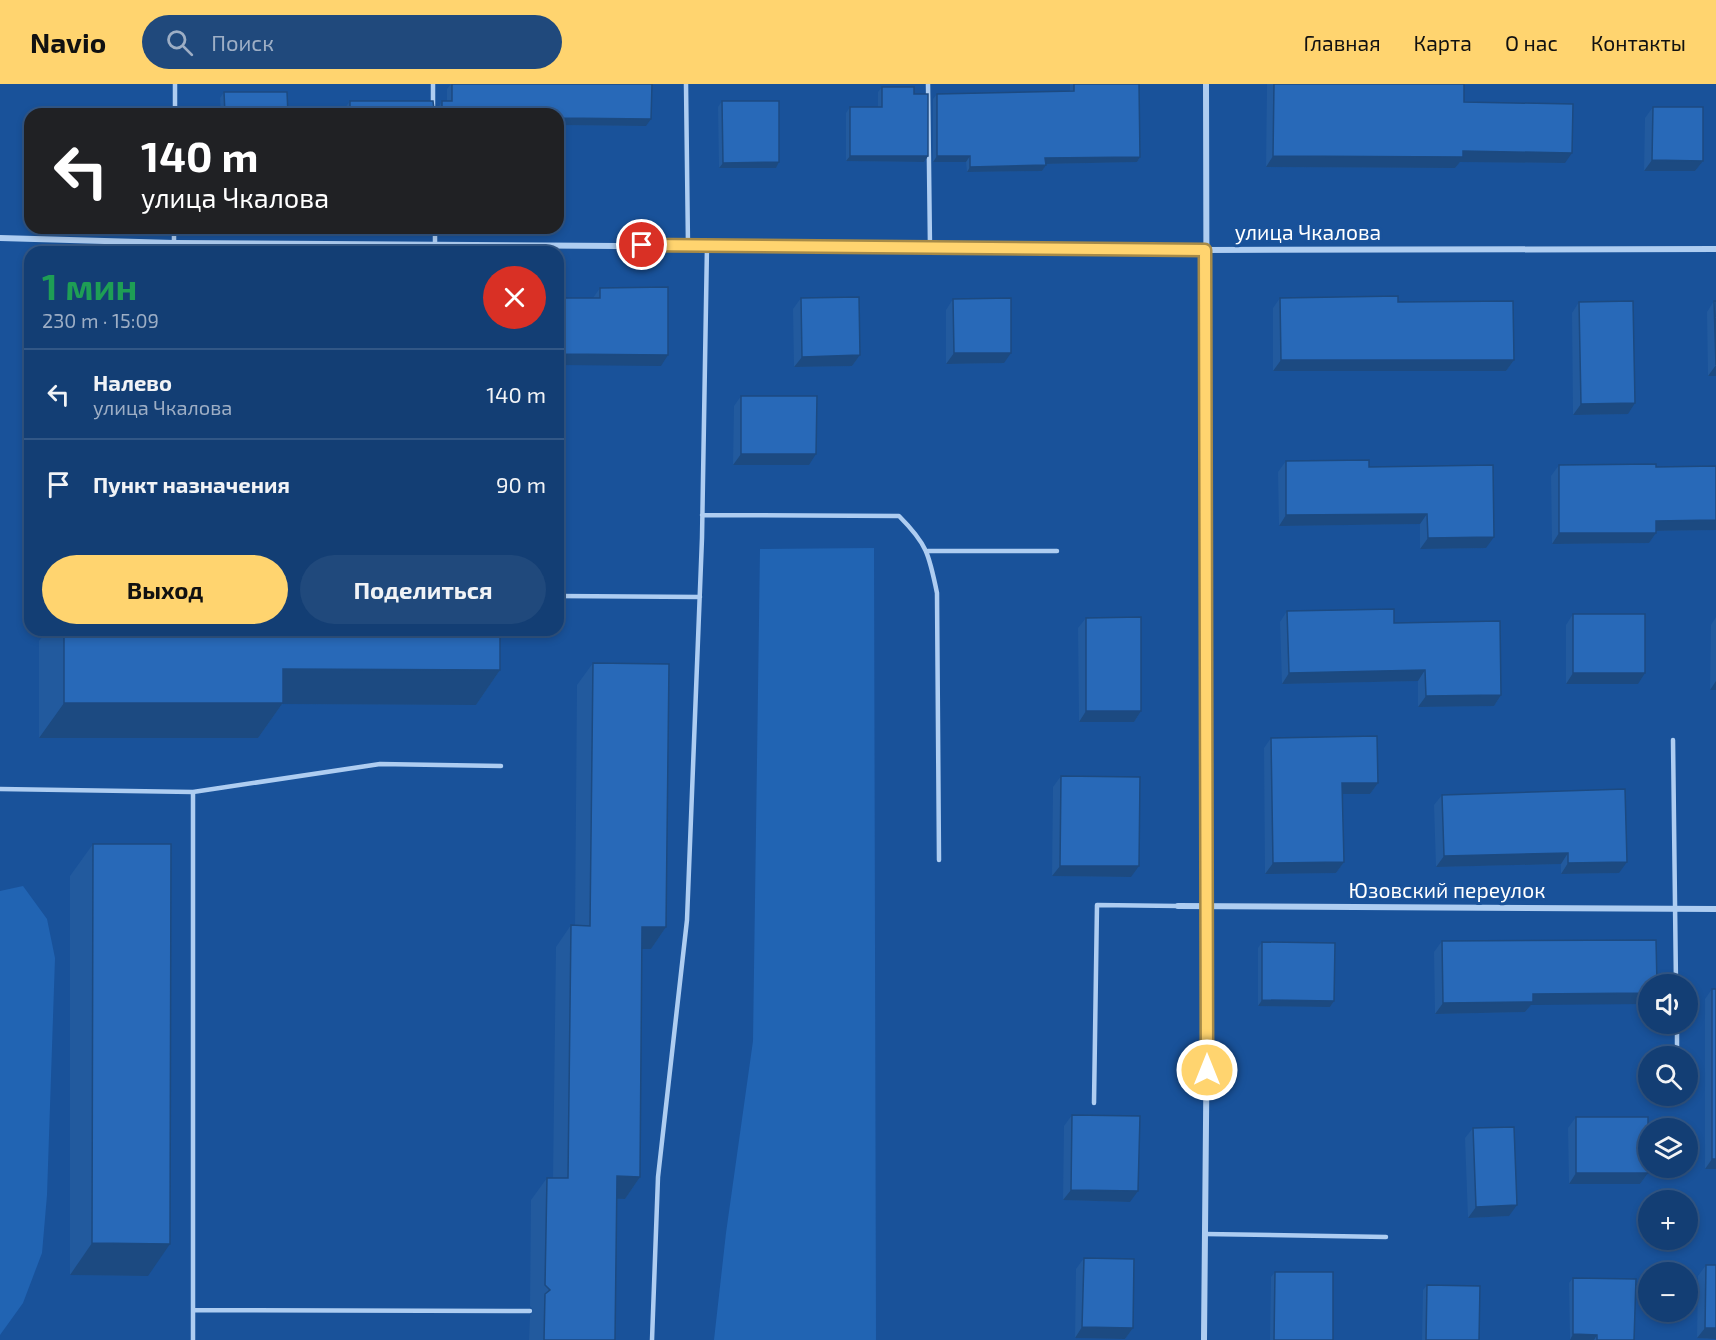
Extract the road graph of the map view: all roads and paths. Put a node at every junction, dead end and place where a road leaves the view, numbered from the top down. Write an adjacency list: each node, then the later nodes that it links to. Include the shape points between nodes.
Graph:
1 (175, 84): 6 (lane)
2 (433, 84): 7 (lane)
3 (686, 84): 13 (lane)
4 (928, 84): 15 (lane)
5 (1206, 84): 17 (street)
6 (175, 108)
7 (433, 108)
8 (174, 234): 11 (lane)
9 (435, 234): 12 (lane)
10 (0, 238): 11 (street, улица Чкалова)
11 (174, 243): 12 (street, улица Чкалова)
12 (435, 243): 13 (street, улица Чкалова)
13 (688, 246): 14 (street, улица Чкалова)
14 (707, 246): 15 (street, улица Чкалова); 18 (lane)
15 (930, 247): 17 (street, улица Чкалова)
16 (1716, 249): 17 (street, улица Чкалова)
17 (1205, 250): 29 (street)
18 (702, 515): 19 (lane, via 899,516 917,533); 22 (lane)
19 (928, 551): 20 (lane); 27 (lane, via 937,593)
20 (1057, 551)
21 (564, 596): 22 (lane)
22 (700, 597): 39 (lane, via 687,920 658,1177)
23 (1673, 740): 30 (lane)
24 (501, 766): 26 (lane, via 380,764)
25 (0, 789): 26 (lane)
26 (193, 792): 36 (lane)
27 (939, 860)
28 (1178, 906): 29 (street, Юзовский переулок); 33 (lane, via 1097,905)
29 (1208, 906): 30 (street, Юзовский переулок); 34 (street)
30 (1675, 908): 31 (street, Юзовский переулок); 32 (lane)
31 (1716, 909)
32 (1676, 974)
33 (1094, 1103)
34 (1205, 1234): 35 (lane); 40 (street)
35 (1386, 1237)
36 (193, 1310): 37 (lane); 38 (lane)
37 (530, 1311)
38 (193, 1340)
39 (652, 1340)
40 (1204, 1340)

